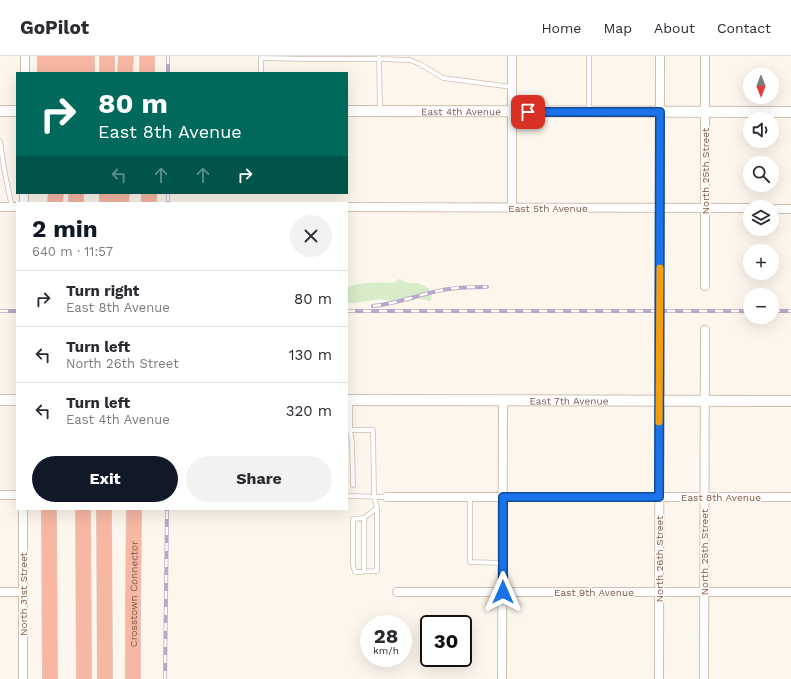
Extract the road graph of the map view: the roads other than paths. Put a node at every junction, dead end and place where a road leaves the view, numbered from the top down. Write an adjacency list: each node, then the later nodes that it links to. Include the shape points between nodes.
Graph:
1 (25, 56): 15 (street)
2 (45, 56): 16 (highway)
3 (59, 56): 17 (highway)
4 (73, 56): 18 (highway)
5 (87, 56): 19 (highway)
6 (107, 56): 20 (highway)
7 (126, 56): 21 (highway)
8 (130, 56): 22 (highway)
9 (146, 56): 23 (highway)
10 (512, 56): 25 (street)
11 (589, 56): 31 (lane)
12 (660, 56): 32 (street, North 26th Street)
13 (706, 56): 33 (street, North 25th Street)
14 (379, 57): 24 (lane, via 261,58); 25 (lane, via 410,60 443,78); 29 (lane)
15 (25, 72)
16 (45, 72)
17 (59, 72)
18 (73, 72)
19 (87, 72)
20 (107, 72)
21 (125, 72)
22 (131, 72)
23 (147, 72)
24 (261, 72)
25 (512, 87): 30 (street)
26 (0, 111): 27 (street)
27 (16, 111)
28 (348, 111): 29 (street, East 4th Avenue)
29 (380, 112): 30 (street, East 4th Avenue)
30 (512, 112): 31 (street, East 4th Avenue); 39 (street)
31 (589, 112): 32 (street, East 4th Avenue)
32 (660, 112): 33 (street, East 4th Avenue); 40 (street, North 26th Street)
33 (705, 112): 34 (street, East 4th Avenue); 41 (street, North 25th Street)
34 (791, 112)
35 (0, 141): 37 (lane, via 5,174)
36 (0, 207): 37 (street)
37 (15, 207)
38 (348, 207): 39 (street, East 5th Avenue)
39 (512, 208): 40 (street, East 5th Avenue)
40 (660, 208): 41 (street, East 5th Avenue); 51 (street, North 26th Street)
41 (705, 208): 42 (street, East 5th Avenue); 45 (street, North 25th Street)
42 (743, 208)
43 (779, 208): 44 (street)
44 (791, 208)
45 (705, 286)
46 (705, 330): 52 (street, North 25th Street)
47 (0, 400): 48 (street)
48 (16, 400)
49 (348, 400): 50 (street, East 7th Avenue); 54 (lane)
50 (503, 401): 51 (street, East 7th Avenue); 62 (street)
51 (660, 401): 52 (street, East 7th Avenue); 63 (street, North 26th Street)
52 (705, 401): 53 (street, East 7th Avenue); 64 (street, North 25th Street)
53 (791, 401)
54 (350, 430): 55 (lane); 59 (lane, via 373,430)
55 (353, 485)
56 (0, 495): 57 (street)
57 (16, 495)
58 (348, 496): 59 (lane)
59 (374, 496): 60 (lane); 66 (lane)
60 (388, 497): 61 (street, East 8th Avenue)
61 (470, 497): 62 (street, East 8th Avenue); 73 (lane, via 470,562)
62 (503, 497): 63 (street, East 8th Avenue); 73 (street)
63 (659, 497): 64 (street, East 8th Avenue); 79 (street, North 26th Street)
64 (704, 497): 65 (street, East 8th Avenue); 80 (street, North 25th Street)
65 (791, 498)
66 (377, 508): 72 (lane); 74 (lane, via 378,571)
67 (23, 510): 76 (street, North 31st Street)
68 (49, 510): 83 (highway)
69 (83, 510): 84 (highway)
70 (104, 510): 85 (highway)
71 (134, 510): 86 (highway, Crosstown Connector)
72 (364, 518): 74 (lane); 74 (lane, via 353,519 353,565 355,572)
73 (503, 563): 78 (street)
74 (364, 572)
75 (0, 592): 76 (street)
76 (23, 592): 82 (street, North 31st Street)
77 (397, 592): 78 (street, East 9th Avenue)
78 (503, 592): 79 (street, East 9th Avenue); 87 (street)
79 (659, 592): 80 (street, East 9th Avenue); 88 (street, North 26th Street)
80 (704, 592): 81 (street, East 9th Avenue); 89 (street, North 25th Street)
81 (791, 592)
82 (23, 679)
83 (50, 679)
84 (84, 679)
85 (105, 679)
86 (133, 679)
87 (502, 679)
88 (659, 679)
89 (704, 679)

